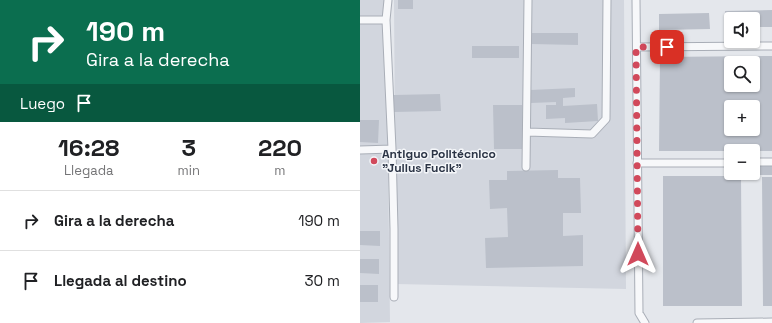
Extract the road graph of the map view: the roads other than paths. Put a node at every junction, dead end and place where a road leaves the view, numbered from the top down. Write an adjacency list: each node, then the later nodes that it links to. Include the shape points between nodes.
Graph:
1 (388, 0): 6 (street)
2 (528, 0): 9 (street)
3 (607, 0): 9 (street, via 606,119 592,134)
4 (636, 0): 8 (street)
5 (360, 20): 6 (street)
6 (386, 20): 10 (street)
7 (772, 46): 8 (street)
8 (636, 47): 15 (street)
9 (527, 132): 16 (street)
10 (392, 149): 11 (street); 17 (street)
11 (360, 150)
12 (760, 162): 13 (street)
13 (772, 162)
14 (724, 163): 15 (street)
15 (637, 164): 19 (street, via 639,313)
16 (526, 167)
17 (394, 297)
18 (772, 322): 20 (street)
19 (645, 323)
20 (697, 323)

